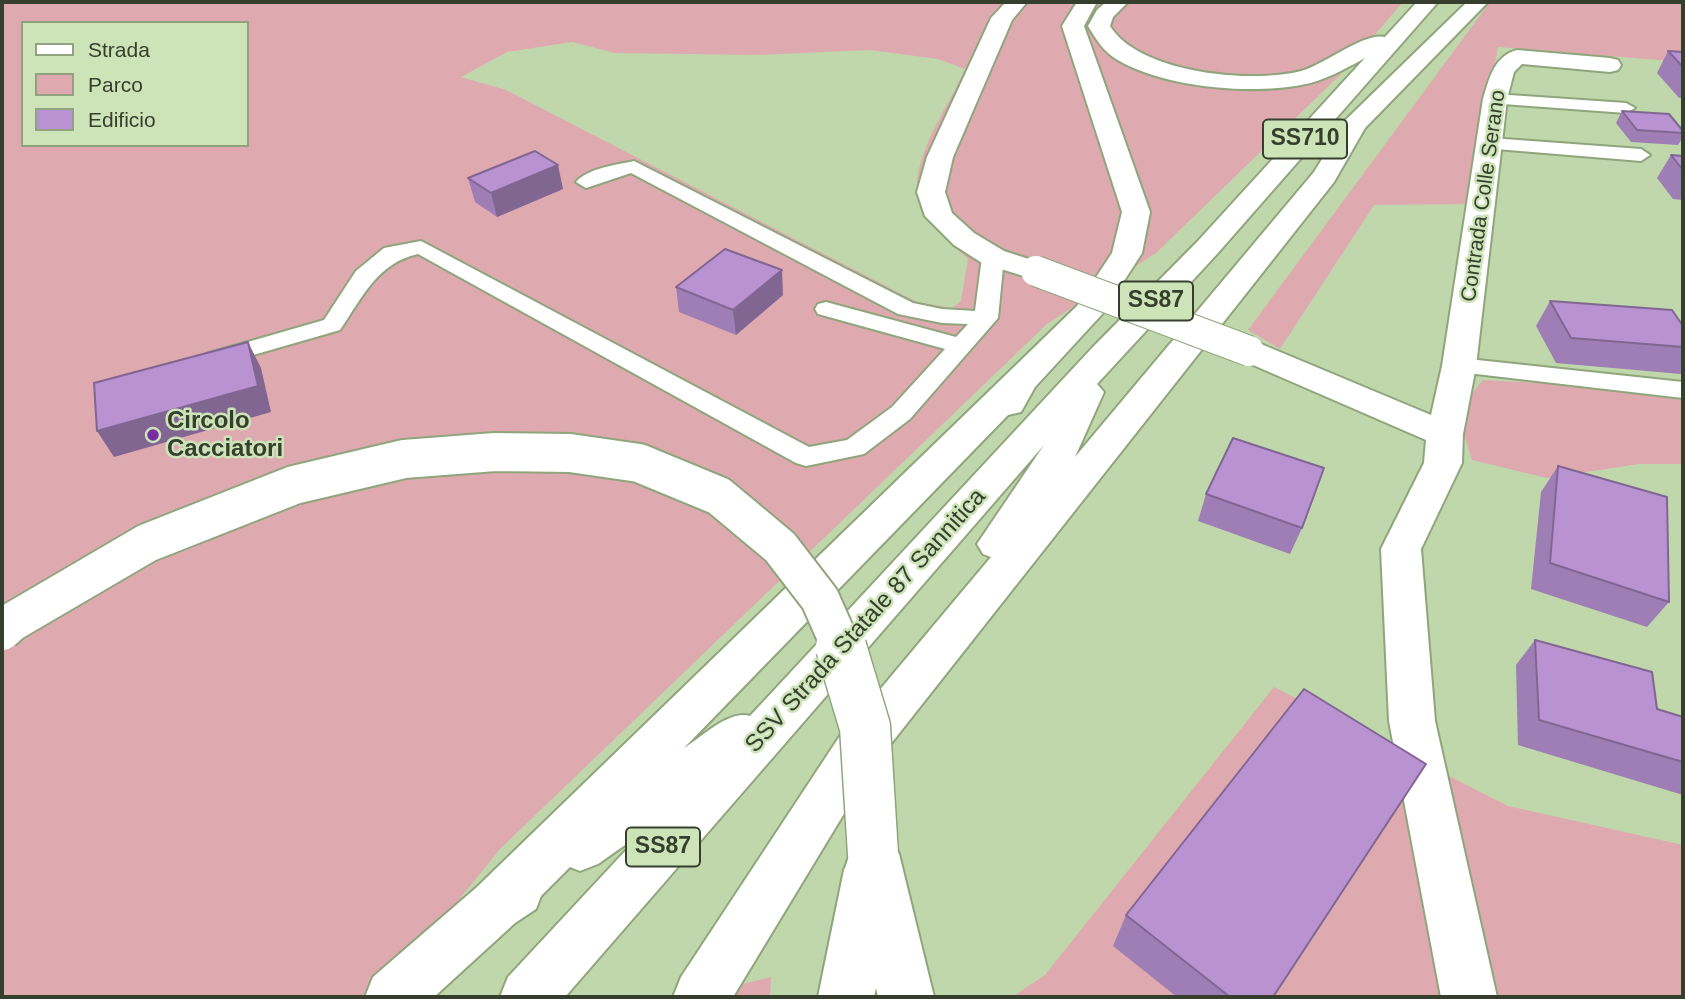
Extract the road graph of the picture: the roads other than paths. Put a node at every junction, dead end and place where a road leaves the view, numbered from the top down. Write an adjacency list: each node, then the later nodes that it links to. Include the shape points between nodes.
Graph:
1 (1017, 2): 15 (main road, via 1002,18 940,157 931,192 939,216)
2 (1087, 2): 22 (main road, via 1073,26 1136,212 1127,253 1088,312)
3 (1118, 2): 6 (main road, via 1104,14 1099,26 1107,41 1150,65 1217,80 1256,83 1300,78 1329,69)
4 (1428, 2): 6 (main road, SS710)
5 (1478, 2): 10 (main road)
6 (1402, 30): 14 (main road, SS710)
7 (1610, 65): 8 (main road, Contrada Colle Serano, via 1517,57 1503,69)
8 (1495, 99): 9 (lane); 11 (main road, Contrada Colle Serano)
9 (1626, 108)
10 (1353, 128): 14 (main road, via 1247,222); 28 (main road, via 1325,176)
11 (1491, 144): 12 (lane); 21 (main road, Contrada Colle Serano)
12 (1641, 155)
13 (586, 182): 17 (lane, via 634,167 906,309)
14 (1208, 248): 19 (main road, SSV Strada Statale 87 Sannitica / SS87)
15 (993, 257): 17 (lane); 24 (main road, bridge, via 1248,351)
16 (827, 309): 18 (lane)
17 (986, 318): 18 (lane)
18 (959, 345): 20 (lane, via 901,413 855,448 806,457 421,247 392,253 364,276 332,325)
19 (1104, 355): 25 (main road, SSV Strada Statale 87 Sannitica / SS87); 28 (main road, via 1057,456)
20 (199, 363)
21 (1460, 366): 23 (lane); 24 (main road, Contrada Colle Serano)
22 (1020, 382): 25 (main road); 30 (main road)
23 (1683, 390)
24 (1445, 434): 36 (main road, Contrada Colle Serano, via 1443,463 1401,549 1412,721)
25 (930, 550): 27 (main road, SSV Strada Statale 87 Sannitica / SS87)
26 (2, 631): 29 (main road, bridge, via 147,543 294,485 404,459 495,452 570,453 639,463 719,496 780,547 820,599 847,660 865,727)
27 (797, 697): 30 (main road); 32 (main road, SSV Strada Statale 87 Sannitica / SS87)
28 (846, 765): 33 (main road)
29 (873, 854): 34 (main road); 35 (main road)
30 (496, 905): 31 (main road)
31 (393, 997)
32 (528, 997)
33 (701, 997)
34 (846, 997)
35 (906, 997)
36 (1469, 997)

